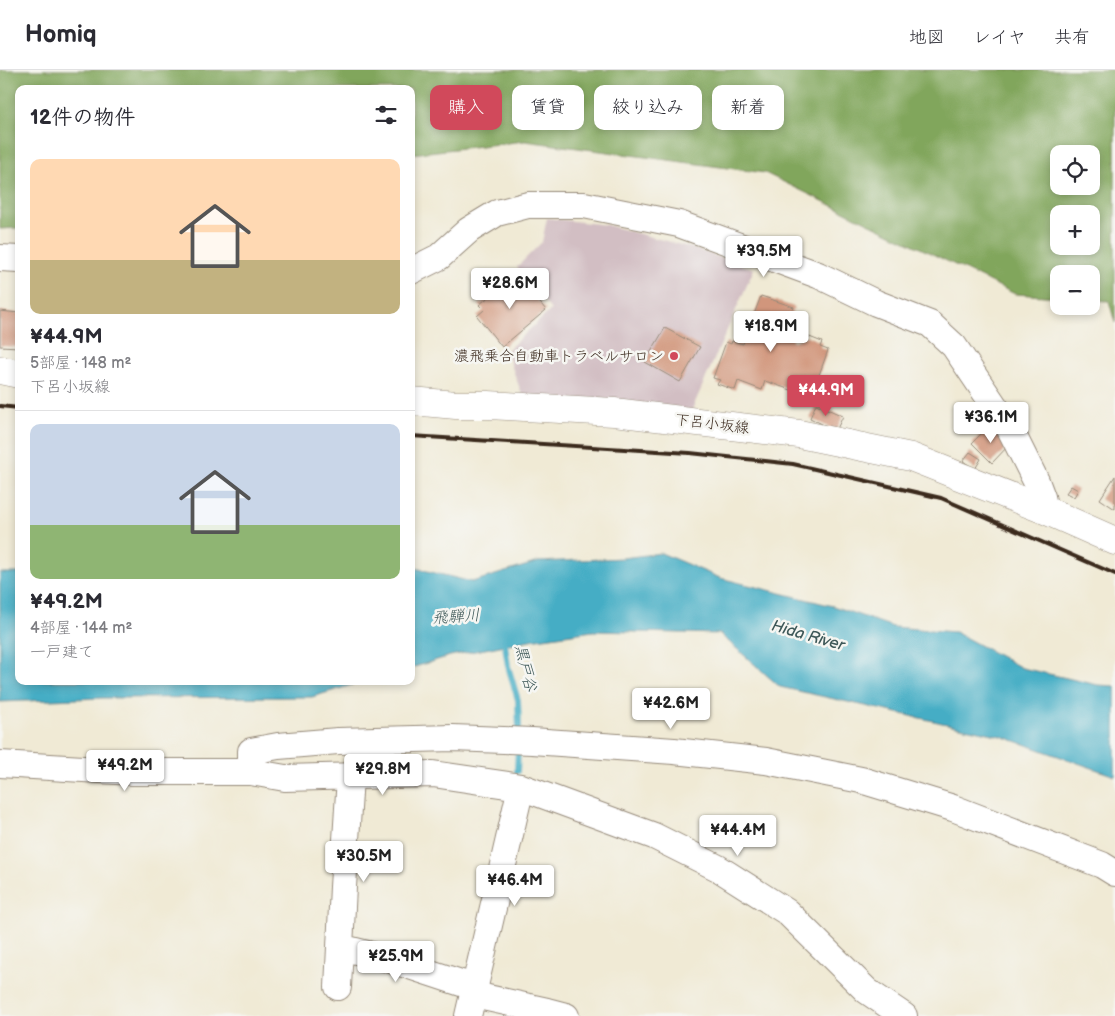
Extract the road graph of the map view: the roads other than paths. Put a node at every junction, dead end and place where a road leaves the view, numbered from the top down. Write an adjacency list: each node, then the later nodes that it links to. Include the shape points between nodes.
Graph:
1 (0, 258): 2 (street)
2 (15, 259)
3 (415, 269): 7 (street, via 439,257 468,230 497,213 528,205 584,205 679,224 809,272 930,324 954,346 1010,429 1036,480)
4 (0, 370): 5 (main road)
5 (15, 373)
6 (415, 401): 7 (main road, 下呂小坂線, via 614,412 799,434 911,457)
7 (1045, 510): 8 (main road, 下呂小坂線)
8 (1115, 541)
9 (0, 764): 10 (street, via 133,772)
10 (251, 772): 11 (street, via 286,778); 13 (street, via 251,751 338,740 453,738 532,741 766,761 861,780 953,808 1102,865)
11 (350, 777): 12 (street, via 433,774); 14 (street)
12 (521, 787): 16 (street); 18 (street, via 654,836 718,868 787,912 867,990)
13 (1115, 873)
14 (340, 947): 15 (street); 16 (street, via 388,959)
15 (338, 987)
16 (470, 995): 17 (street)
17 (566, 1016)
18 (904, 1016)

